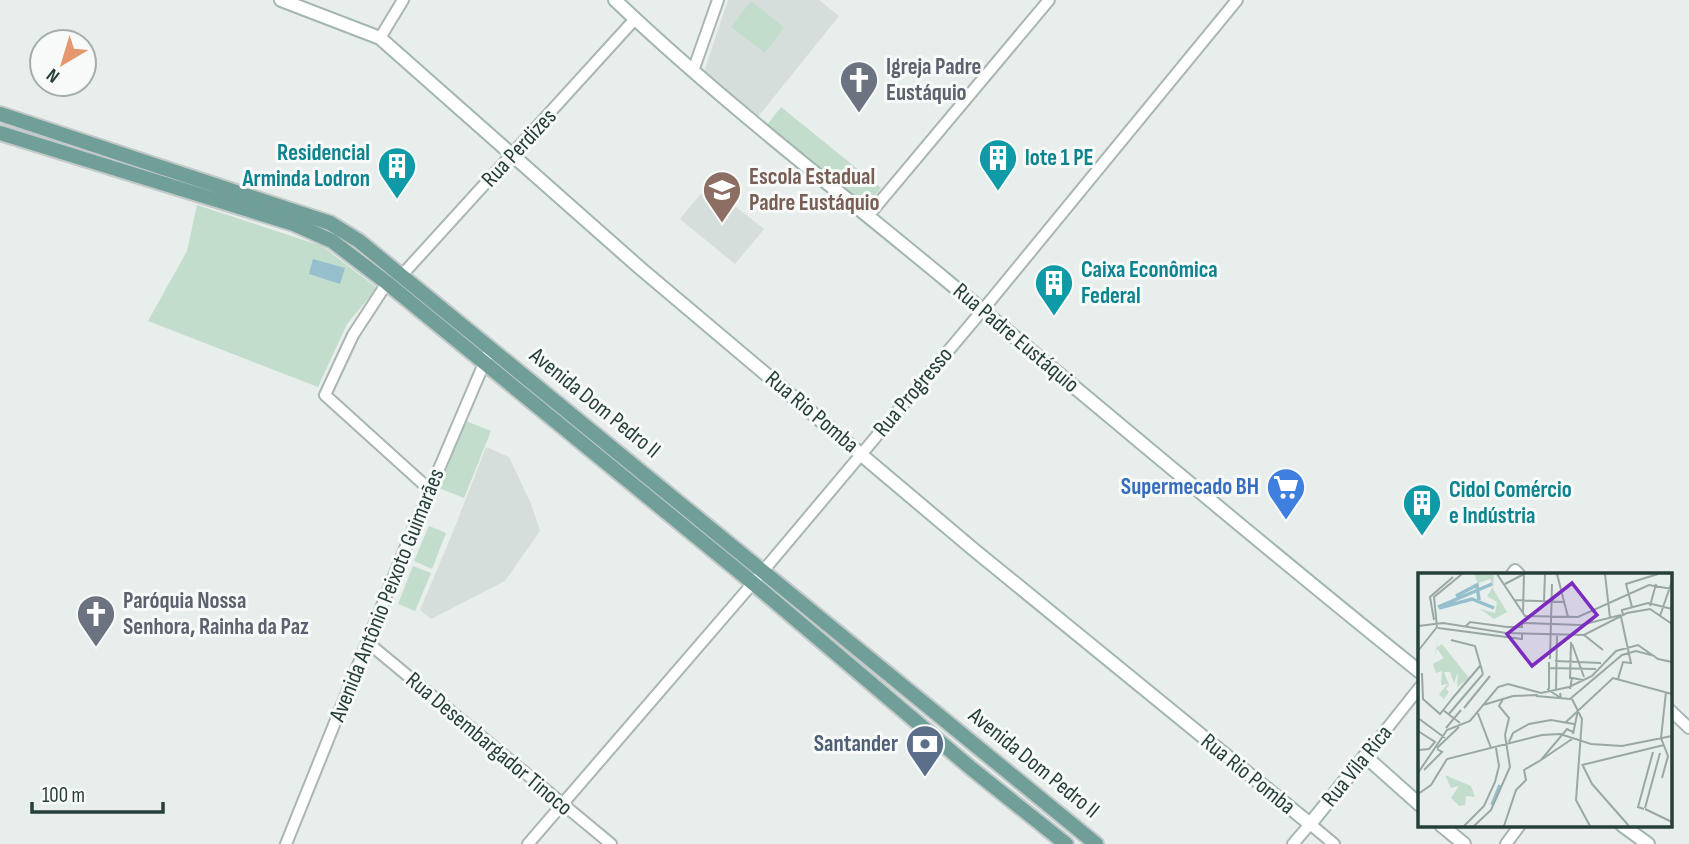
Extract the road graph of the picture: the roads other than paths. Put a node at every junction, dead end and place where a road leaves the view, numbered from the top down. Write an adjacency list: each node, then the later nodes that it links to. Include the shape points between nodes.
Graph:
1 (281, 0): 8 (main road, Rua Rio Pomba)
2 (403, 0): 8 (street)
3 (615, 0): 7 (main road, Rua Padre Eustáquio)
4 (718, 0): 9 (street)
5 (1049, 0): 13 (street)
6 (1237, 0): 16 (street, Rua Progresso)
7 (635, 19): 9 (main road, Rua Padre Eustáquio); 12 (street, Rua Perdizes)
8 (380, 38): 12 (main road, Rua Rio Pomba)
9 (693, 71): 13 (main road, Rua Padre Eustáquio)
10 (0, 114): 14 (main road, Avenida Dom Pedro II, via 330,223)
11 (0, 132): 15 (main road, Avenida Dom Pedro II, via 294,224 332,241)
12 (512, 155): 14 (street, Rua Perdizes); 19 (main road, Rua Rio Pomba)
13 (868, 216): 16 (main road, Rua Padre Eustáquio)
14 (402, 275): 17 (main road, Avenida Dom Pedro II)
15 (387, 283): 18 (main road, Avenida Dom Pedro II); 20 (street, via 352,335 326,396)
16 (982, 310): 19 (street, Rua Progresso); 24 (main road, Rua Padre Eustáquio)
17 (491, 347): 18 (street, Avenida Antônio Peixoto Guimarães); 21 (main road, Avenida Dom Pedro II)
18 (483, 362): 20 (street, Avenida Antônio Peixoto Guimarães); 22 (main road, Avenida Dom Pedro II)
19 (860, 454): 21 (street, Rua Progresso); 31 (main road, Rua Rio Pomba)
20 (430, 490): 23 (street, Avenida Antônio Peixoto Guimarães)
21 (763, 569): 22 (street, Rua Progresso); 39 (main road, Avenida Dom Pedro II)
22 (753, 583): 29 (street, Rua Progresso); 38 (main road, Avenida Dom Pedro II)
23 (368, 642): 29 (street, Rua Desembargador Tinoco); 35 (street, Avenida Antônio Peixoto Guimarães)
24 (1418, 671)
25 (1418, 688): 28 (street, Rua Vila Rica)
26 (1672, 712): 27 (street)
27 (1689, 727)
28 (1365, 757): 30 (main road); 31 (main road, Rua Vila Rica)
29 (562, 804): 36 (street, Rua Progresso); 37 (street, Rua Desembargador Tinoco)
30 (1418, 804)
31 (1310, 824): 40 (street, Rua Vila Rica); 41 (street, Rua Rio Pomba)
32 (1442, 826): 42 (main road)
33 (1519, 826): 43 (street)
34 (1623, 826): 44 (main road)
35 (286, 844)
36 (528, 844)
37 (611, 844)
38 (1066, 844)
39 (1096, 844)
40 (1293, 844)
41 (1334, 844)
42 (1464, 844)
43 (1506, 844)
44 (1648, 844)

